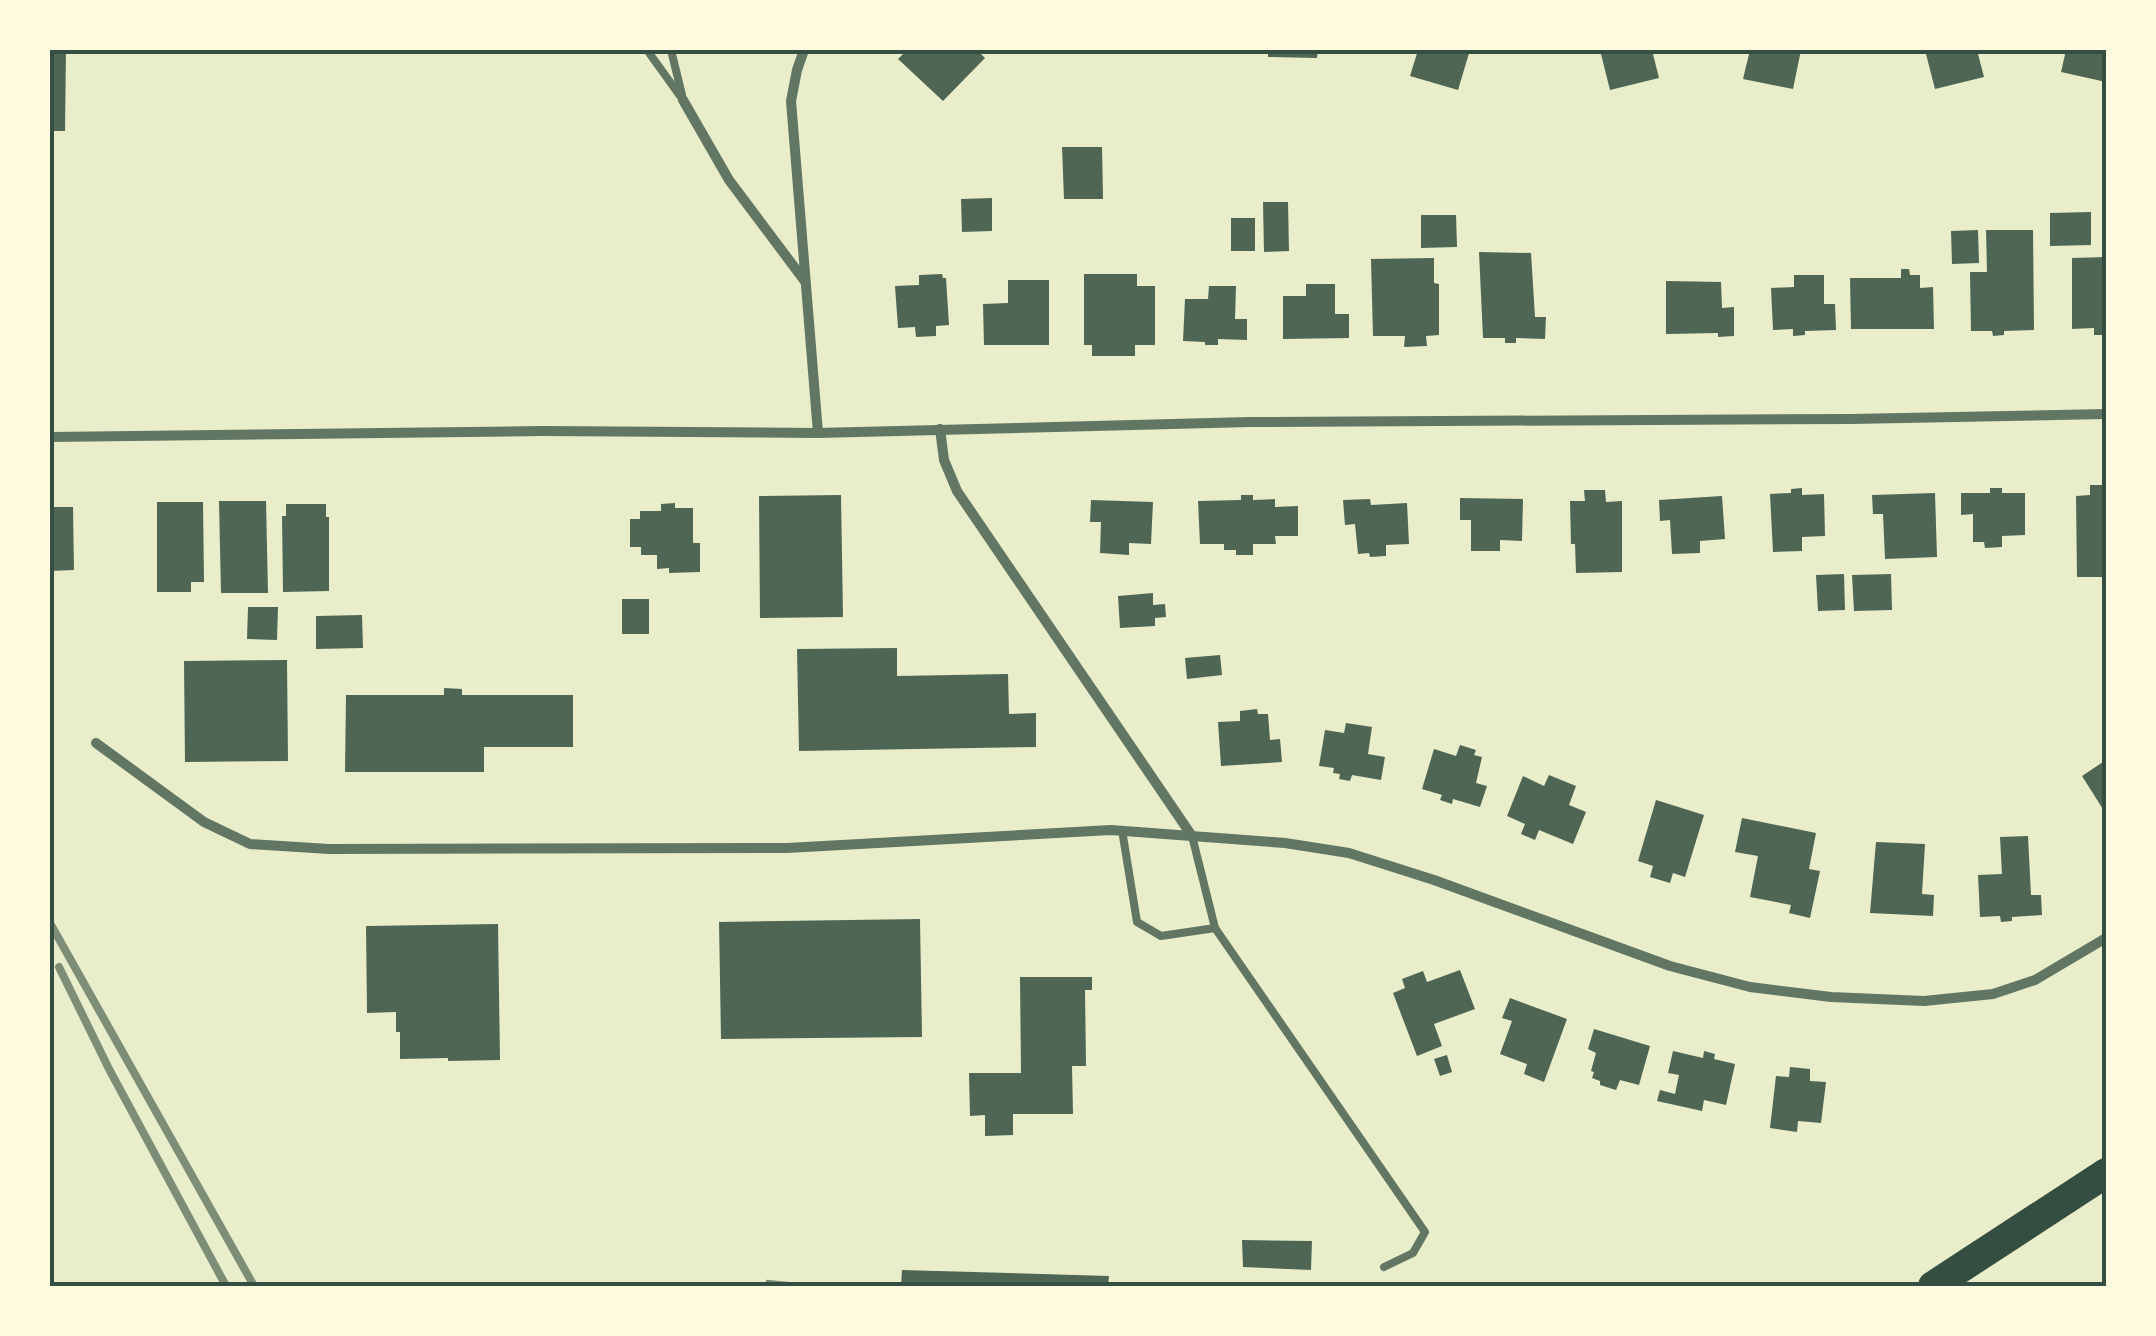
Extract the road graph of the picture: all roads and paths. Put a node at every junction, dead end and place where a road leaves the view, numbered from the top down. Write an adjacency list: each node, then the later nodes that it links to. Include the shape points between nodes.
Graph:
1 (648, 50): 4 (lane)
2 (670, 50): 4 (lane)
3 (804, 50): 5 (street, via 791,101)
4 (684, 100): 5 (street, via 729,180)
5 (805, 281): 8 (street)
6 (2106, 414): 7 (street)
7 (940, 430): 8 (street); 12 (street, via 957,491)
8 (818, 432): 9 (street)
9 (50, 438)
10 (96, 744): 11 (street, via 204,822 250,844 329,850 788,848)
11 (1122, 830): 12 (street); 13 (lane, via 1137,922 1160,936)
12 (1192, 836): 13 (lane); 14 (street, via 1349,853 1670,966 1750,987 1831,998 1924,1001 1993,994 2035,980)
13 (1215, 928): 16 (lane, via 1425,1232 1413,1252)
14 (2106, 938)
15 (2106, 1173): 17 (highway)
16 (1384, 1267)
17 (1934, 1286)

